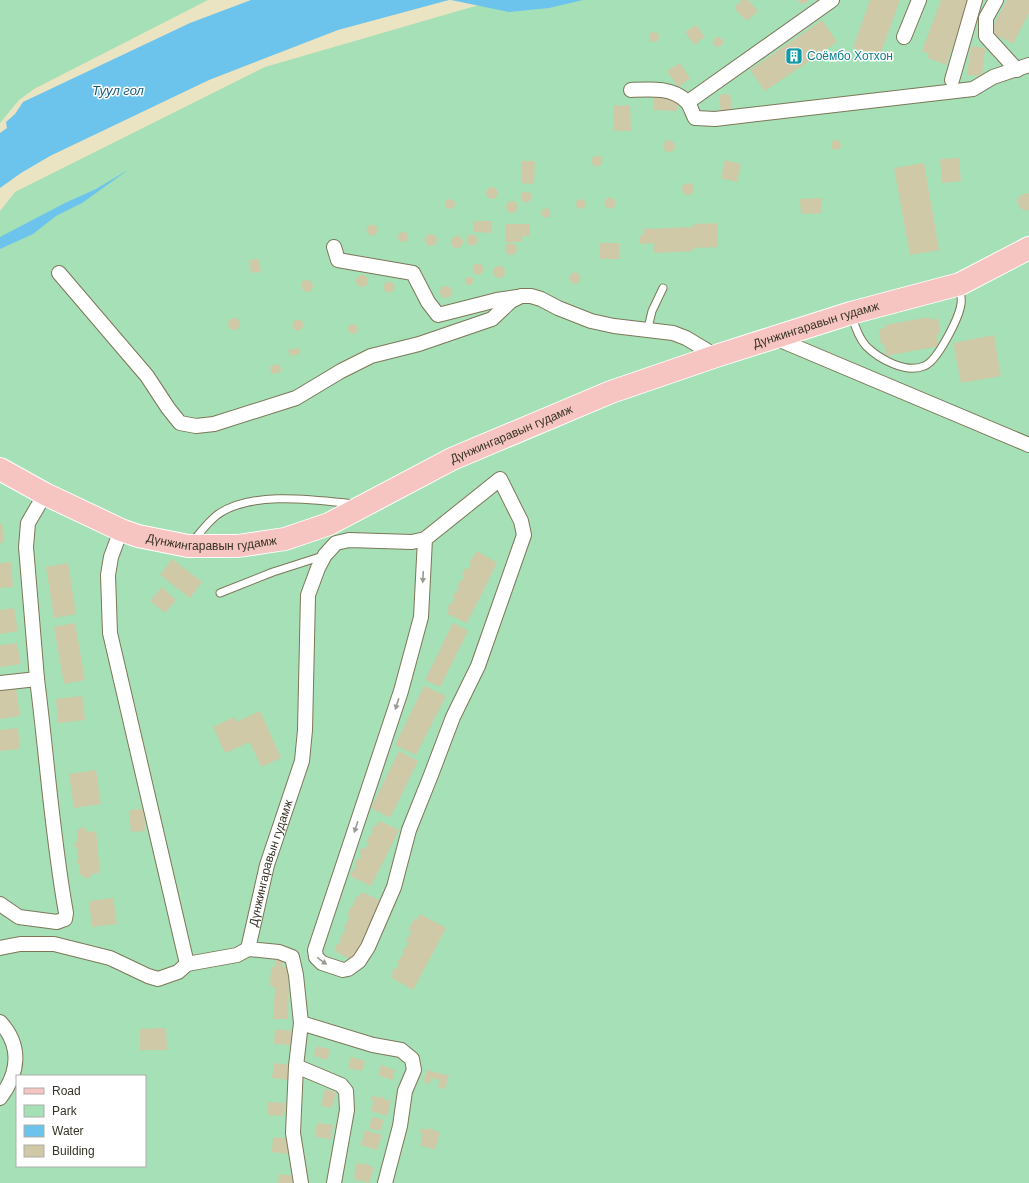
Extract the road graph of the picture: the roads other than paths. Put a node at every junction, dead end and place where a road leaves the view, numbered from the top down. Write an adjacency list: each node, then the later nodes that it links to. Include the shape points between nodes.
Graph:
1 (832, 0): 9 (street)
2 (919, 0): 5 (street)
3 (975, 0): 7 (street)
4 (996, 0): 6 (street, via 986,18 986,36)
5 (904, 37)
6 (1023, 68): 9 (street, via 993,77 974,90 747,116 698,120)
7 (952, 80)
8 (631, 90): 9 (street, via 666,91)
9 (688, 102)
10 (334, 247): 15 (street, via 338,260 413,272 438,316)
11 (1029, 248): 13 (main road, Дүнжингаравын гудамж)
12 (59, 273): 15 (street, via 147,376 180,423 196,426 214,424 296,398 371,356 419,344 492,319 511,301)
13 (960, 284): 16 (main road, Дүнжингаравын гудамж); 16 (lane, via 961,305 953,324 939,352 925,366 900,366 881,358 866,346 855,329)
14 (663, 288): 17 (lane, via 652,311)
15 (521, 296): 17 (street, via 541,299 591,321 614,326)
16 (851, 313): 18 (main road, Дүнжингаравын гудамж)
17 (648, 328): 19 (street, via 673,332)
18 (775, 338): 19 (main road, Дүнжингаравын гудамж); 20 (street)
19 (716, 356): 23 (main road, Дүнжингаравын гудамж, via 611,392 452,459)
20 (1029, 445)
21 (0, 469): 22 (main road, Дүнжингаравын гудамж)
22 (45, 494): 24 (main road, Дүнжингаравын гудамж); 30 (street, via 28,523 26,547)
23 (367, 504): 25 (main road, Дүнжингаравын гудамж); 27 (lane, via 285,500 249,503 217,516)
24 (121, 530): 27 (main road, Дүнжингаравын гудамж); 35 (street, via 111,557 108,575 110,633)
25 (333, 534): 26 (street, Дүнжингаравын гудамж, via 349,540 412,542); 27 (main road, Дүнжингаравын гудамж, via 238,546); 28 (street, Дүнжингаравын гудамж)
26 (426, 538): 26 (street, Дүнжингаравын гудамж, one-way to 26, via 421,617 405,676 315,950 316,957 322,963 343,970 359,961 382,918 394,886 409,830 453,717 478,666 524,535 521,522 500,480)
27 (188, 546)
28 (325, 555): 29 (lane); 34 (street, Дүнжингаравын гудамж, via 308,595 302,761 267,864)
29 (220, 593)
30 (37, 679): 31 (street); 32 (street, via 52,825 65,919 41,922 19,917)
31 (0, 683)
32 (0, 904)
33 (0, 948): 35 (street, via 20,944 54,944 110,958 158,979 178,972)
34 (248, 949): 35 (street, via 237,955); 37 (street, via 279,952 292,957)
35 (187, 964)
36 (0, 1022): 39 (street, via 13,1041 16,1054 12,1080)
37 (301, 1023): 38 (street); 42 (street, via 373,1045 401,1050 412,1059 414,1070 405,1091 400,1126)
38 (296, 1066): 40 (street, via 293,1132); 41 (street, via 341,1085 346,1091 347,1110)
39 (0, 1098)
40 (302, 1183)
41 (334, 1183)
42 (385, 1183)

